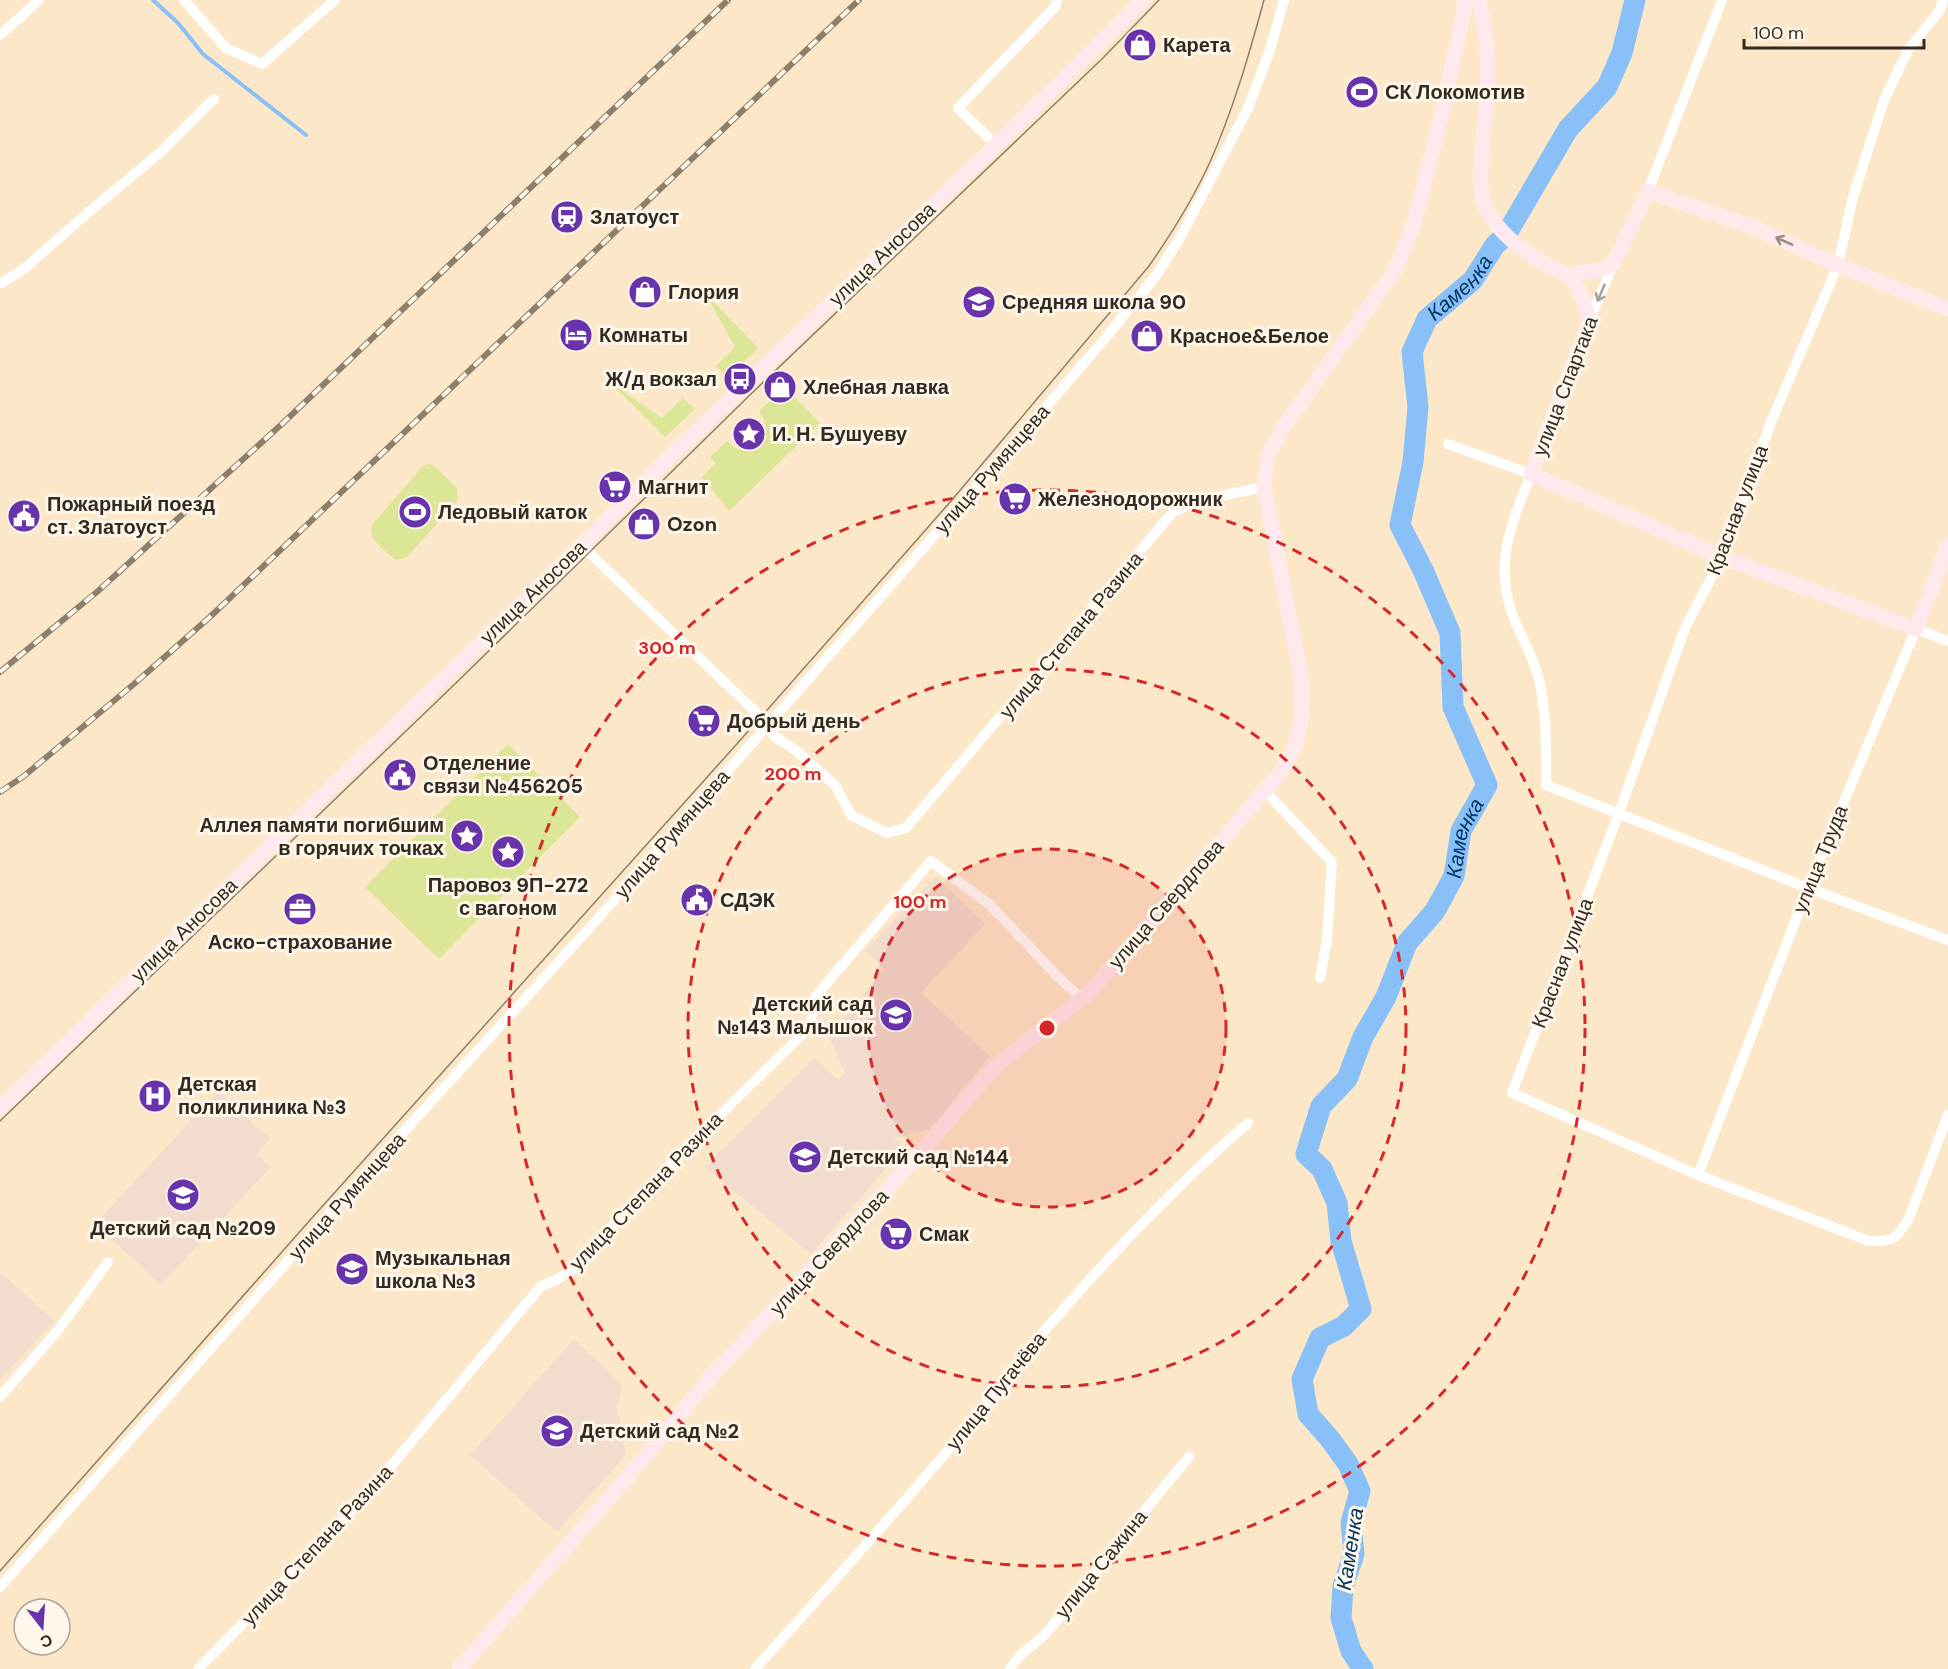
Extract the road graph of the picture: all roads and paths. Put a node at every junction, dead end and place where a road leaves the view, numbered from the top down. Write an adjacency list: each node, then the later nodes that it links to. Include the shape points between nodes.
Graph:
1 (39, 0): 11 (street)
2 (184, 0): 3 (street, via 226,48 262,64)
3 (335, 0)
4 (1057, 0): 13 (street, via 1055,7 958,108)
5 (1143, 0): 13 (street, улица Аносова)
6 (1284, 0): 29 (street, улица Румянцева, via 1248,108 1180,238 1155,277 956,512)
7 (1464, 0): 23 (street, улица Свердлова, via 1440,122 1414,222 1396,269 1283,428 1268,454)
8 (1479, 0): 17 (street, via 1488,44 1483,198 1491,218 1506,235)
9 (1722, 0): 14 (street, улица Спартака)
10 (1943, 0): 16 (street, Красная улица, via 1940,10 1908,50 1884,100 1852,197)
11 (0, 35)
12 (214, 99): 18 (street, via 162,151 25,268)
13 (996, 146): 24 (street, улица Аносова)
14 (1648, 191): 15 (street, улица Спартака); 16 (street, one-way to 14, via 1750,226)
15 (1614, 263): 17 (street, via 1601,270); 20 (street, улица Спартака, one-way to 20)
16 (1838, 265): 19 (street); 26 (street, Красная улица, via 1771,422)
17 (1568, 275): 20 (street, via 1586,306)
18 (0, 284)
19 (1948, 309)
20 (1589, 322): 22 (street, улица Спартака)
21 (1448, 444): 22 (street)
22 (1531, 474): 26 (street); 31 (street, улица Спартака, via 1510,527 1504,581 1512,615 1539,679 1545,713 1546,784)
23 (1264, 487): 29 (street, улица Степана Разина, via 1201,500 1173,512 906,828 887,833 851,815 835,785); 30 (street, улица Свердлова, via 1301,676 1302,715 1294,747)
24 (581, 545): 29 (street); 36 (street, улица Аносова)
25 (1948, 545): 27 (street, улица Труда)
26 (1722, 557): 27 (street); 31 (street, Красная улица, via 1685,628)
27 (1916, 629): 28 (street); 32 (street, улица Труда)
28 (1948, 641)
29 (767, 726): 43 (street, улица Румянцева)
30 (1265, 791): 34 (street, via 1332,862 1327,940); 35 (street, улица Свердлова)
31 (1619, 813): 32 (street); 39 (street, Красная улица, via 1512,1093)
32 (1808, 888): 33 (street); 39 (street, улица Труда)
33 (1948, 940)
34 (1320, 978)
35 (1082, 999): 44 (street, улица Степана Разина, via 990,905 931,861 815,997 810,1027 689,1145 571,1270 541,1286 382,1477); 45 (street, улица Свердлова, via 997,1065 709,1379)
36 (0, 1108)
37 (1948, 1115): 39 (street, via 1909,1218 1900,1234 1885,1242 1869,1241)
38 (1248, 1123): 46 (street, улица Пугачёва, via 1125,1240 1026,1352 884,1526)
39 (1698, 1175)
40 (108, 1262): 41 (street, via 59,1329)
41 (0, 1397)
42 (1189, 1456): 47 (street, улица Сажина, via 1046,1633)
43 (0, 1587)
44 (198, 1669)
45 (459, 1669)
46 (755, 1669)
47 (1010, 1669)

